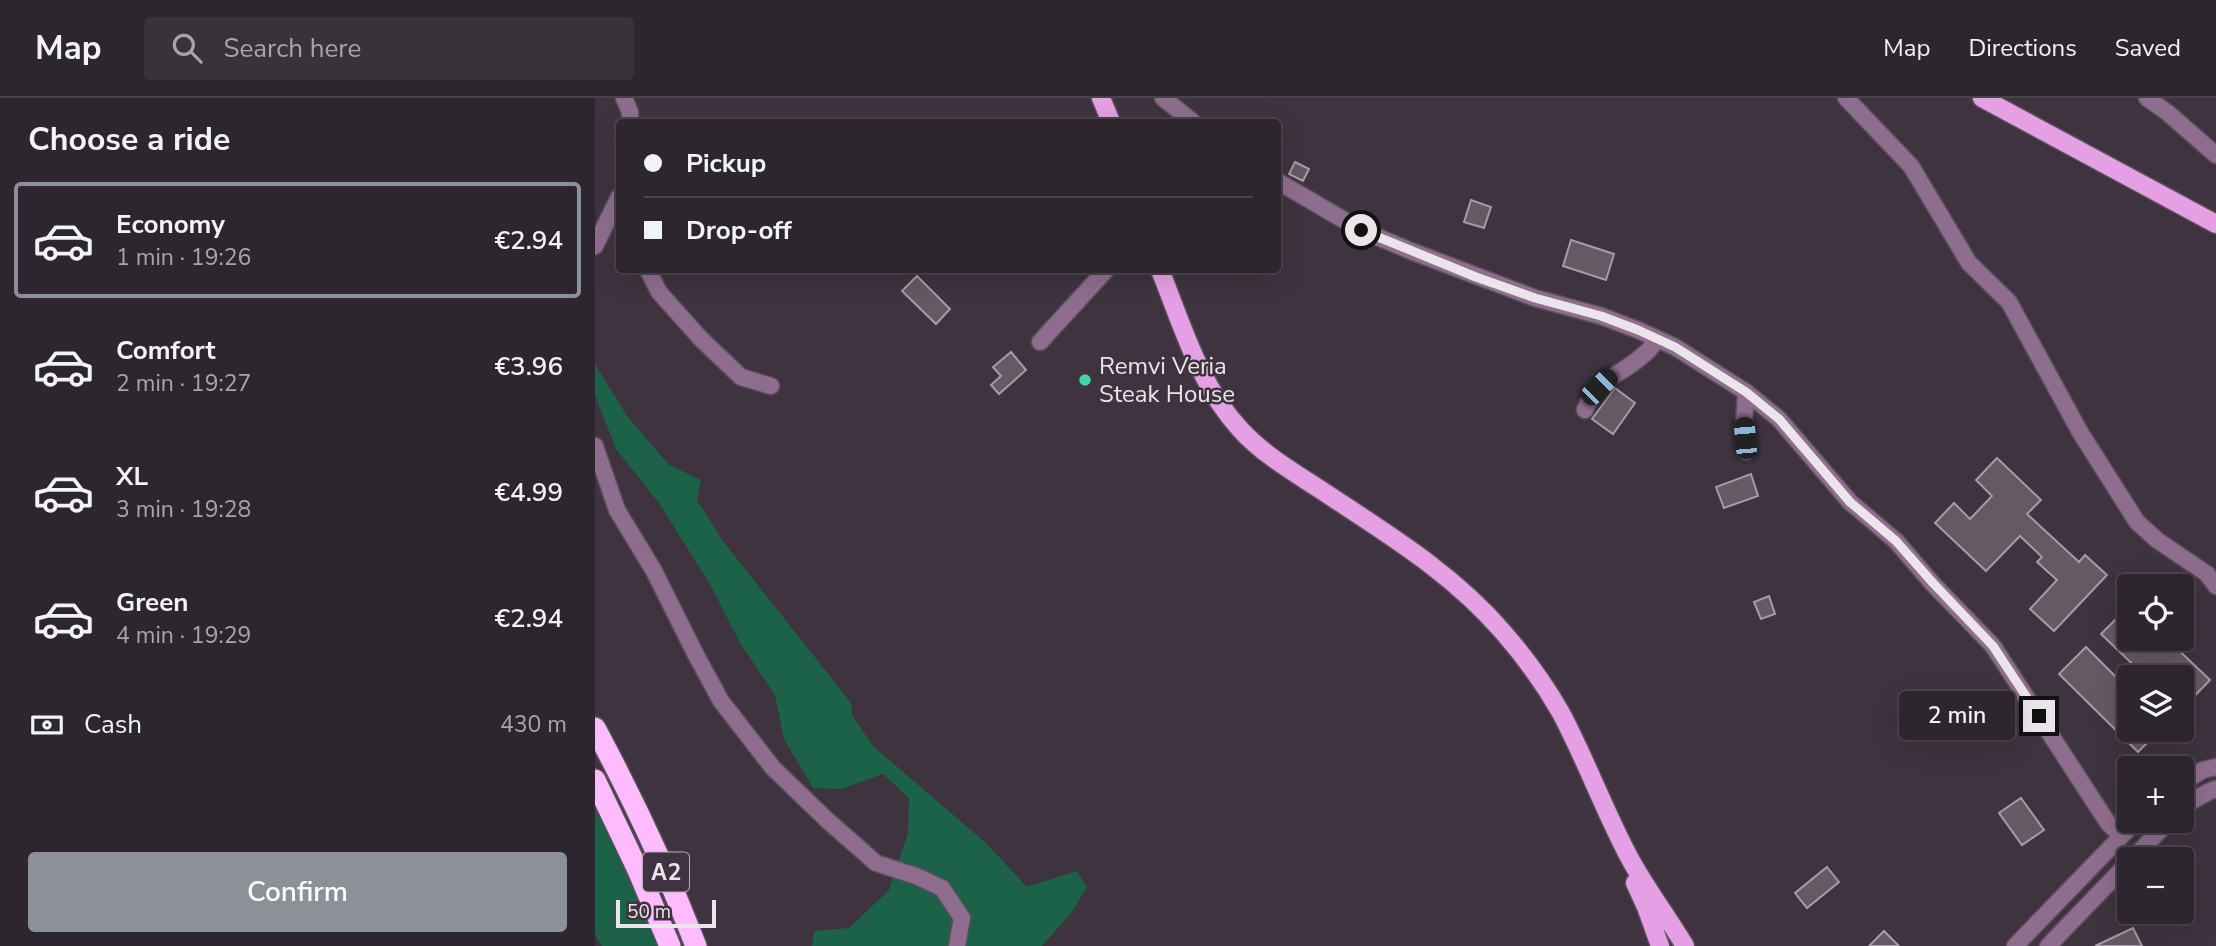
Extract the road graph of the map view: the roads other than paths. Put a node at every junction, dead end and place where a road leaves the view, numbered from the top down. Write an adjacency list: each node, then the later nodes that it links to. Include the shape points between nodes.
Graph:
1 (1101, 98): 6 (main road)
2 (1163, 98): 7 (street)
3 (1846, 98): 23 (street, via 1911,166 1969,263 2009,302 2080,432 2137,522 2207,574)
4 (1982, 98): 11 (main road)
5 (2147, 98): 8 (street)
6 (1110, 119)
7 (1189, 119)
8 (2216, 155)
9 (1281, 183): 16 (street, via 1361,230 1411,251)
10 (616, 203): 12 (street)
11 (2216, 224)
12 (595, 246)
13 (650, 273): 18 (street, via 659,292 741,377)
14 (1103, 273): 17 (street)
15 (1161, 273): 34 (main road, via 1205,379 1240,430 1304,479 1409,548 1457,585 1503,632 1560,712)
16 (1658, 339): 19 (street); 20 (street, via 1642,357 1609,377 1590,397)
17 (1040, 342)
18 (771, 386)
19 (1746, 392): 22 (street); 32 (street, via 1779,419 1850,502 1896,541 1993,646 2108,823)
20 (1585, 410)
21 (595, 446): 38 (street, via 617,510 655,571 721,701 773,768 876,863 941,888 962,918)
22 (1746, 452)
23 (2216, 586)
24 (595, 728): 37 (highway, Α2, via 638,810)
25 (2216, 767): 26 (street)
26 (2194, 776)
27 (595, 780): 36 (highway, Α2)
28 (2216, 789): 29 (street)
29 (2194, 800)
30 (2124, 833): 32 (street)
31 (2157, 833): 33 (street)
32 (2121, 836): 41 (street)
33 (2144, 847)
34 (1630, 859): 39 (main road, via 1631,876); 40 (main road)
35 (2117, 875): 42 (street)
36 (670, 946)
37 (696, 946)
38 (957, 946)
39 (1660, 946)
40 (1685, 946)
41 (2015, 946)
42 (2048, 946)

